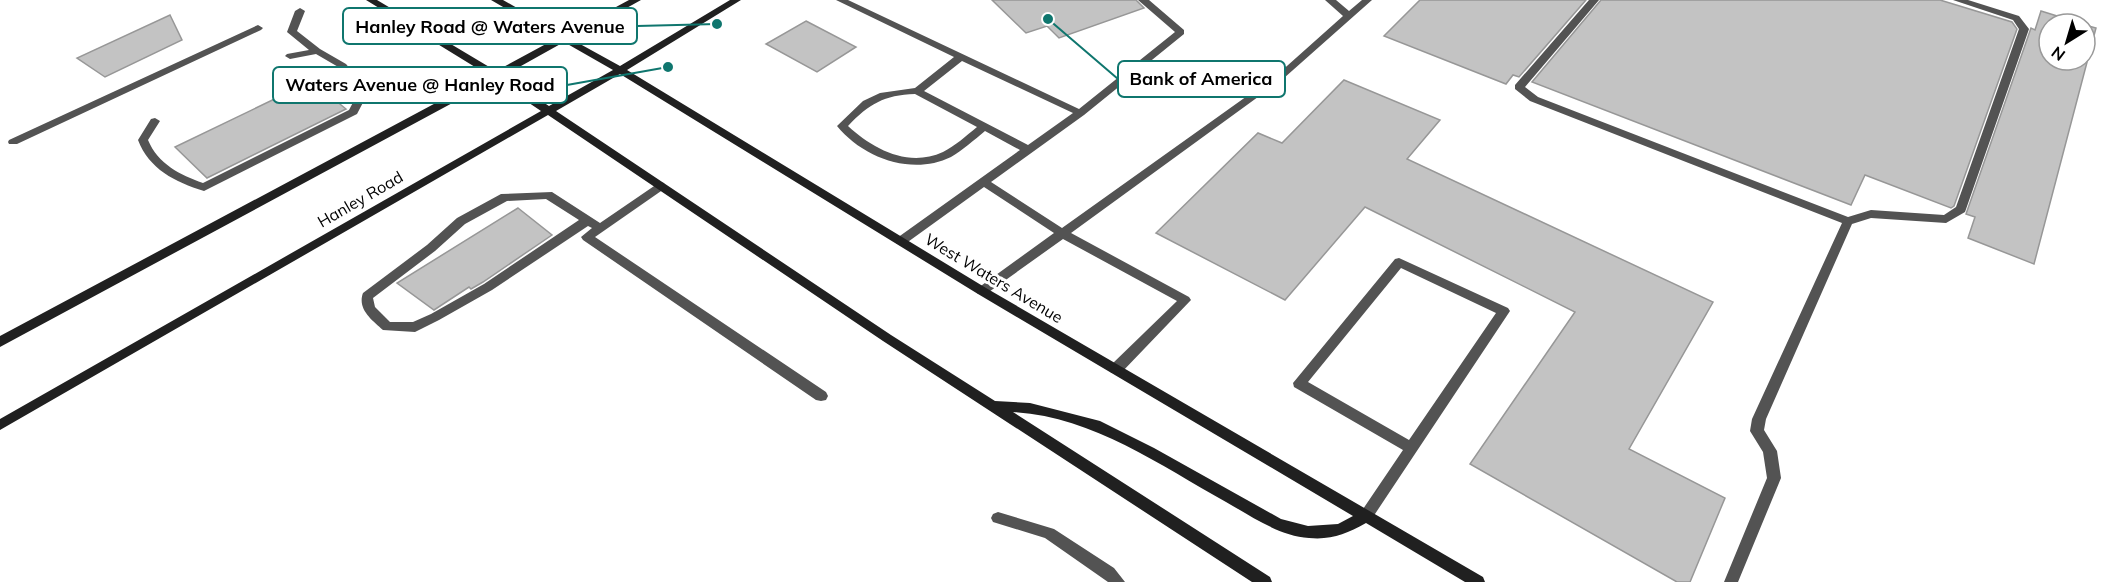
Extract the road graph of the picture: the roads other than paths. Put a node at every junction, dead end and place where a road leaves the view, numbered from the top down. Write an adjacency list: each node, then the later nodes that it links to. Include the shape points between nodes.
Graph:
1 (371, 0): 21 (main road)
2 (496, 0): 16 (main road, West Waters Avenue)
3 (636, 0): 16 (main road)
4 (736, 0): 20 (main road, Hanley Road)
5 (841, 0): 12 (lane)
6 (871, 0): 12 (lane)
7 (1143, 0): 24 (lane, via 1181,32)
8 (1330, 0): 14 (lane)
9 (1367, 0): 14 (lane)
10 (1594, 0): 32 (lane, via 1519,87 1534,99)
11 (1958, 0): 32 (lane, via 2016,18 2024,29 1961,209 1946,219 1871,214)
12 (860, 9): 19 (lane)
13 (300, 11): 17 (lane, via 292,32)
14 (1349, 16): 34 (lane, via 1281,76)
15 (258, 28): 27 (lane)
16 (564, 39): 20 (main road, West Waters Avenue); 21 (main road)
17 (317, 51): 18 (lane); 25 (lane, via 343,66 364,91 352,112 204,187 182,180 146,151 143,140)
18 (290, 56)
19 (961, 57): 22 (lane); 24 (lane)
20 (620, 70): 23 (main road, Hanley Road); 35 (main road, West Waters Avenue)
21 (495, 75): 23 (main road); 37 (main road)
22 (916, 91): 26 (lane); 26 (lane, via 892,91 864,103 842,126 882,156 915,163 946,155)
23 (547, 111): 30 (main road); 41 (main road, Hanley Road)
24 (1080, 113): 28 (lane)
25 (155, 121)
26 (984, 127): 28 (lane)
27 (13, 142)
28 (1028, 150): 29 (lane)
29 (984, 182): 34 (lane); 35 (lane)
30 (660, 186): 33 (lane); 40 (main road)
31 (588, 220): 31 (lane, via 548,195 505,197 461,221 381,283 367,296 369,309 387,327 415,327 488,287); 33 (lane)
32 (1848, 221): 48 (lane, via 1759,419 1757,431 1770,452 1774,478)
33 (600, 228): 39 (lane, via 587,237)
34 (1062, 233): 36 (lane); 38 (lane, via 1185,300)
35 (901, 241): 36 (main road, West Waters Avenue)
36 (982, 291): 38 (main road, West Waters Avenue)
37 (0, 342)
38 (1116, 369): 43 (main road, West Waters Avenue)
39 (821, 396)
40 (991, 405): 43 (main road, via 1030,408 1095,425 1278,524 1308,532 1340,530); 46 (main road)
41 (0, 425)
42 (1412, 448): 42 (lane, via 1504,311 1399,262 1299,383); 43 (lane)
43 (1366, 516): 47 (main road, West Waters Avenue)
44 (998, 518): 45 (lane, via 1049,533)
45 (1116, 579)
46 (1264, 582)
47 (1478, 582)
48 (1731, 582)

